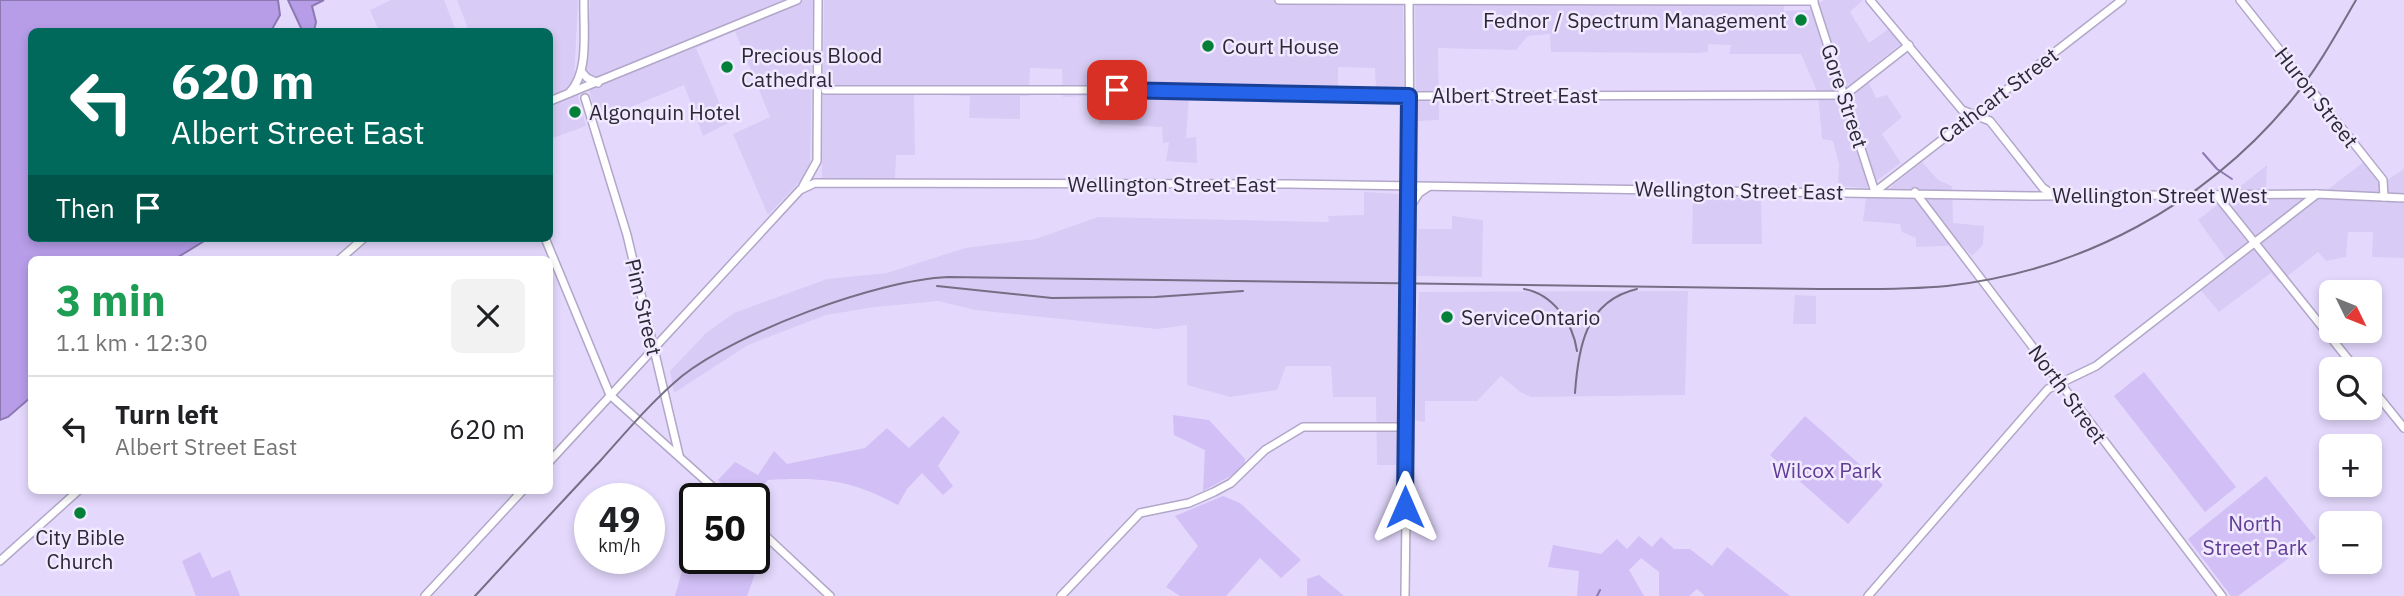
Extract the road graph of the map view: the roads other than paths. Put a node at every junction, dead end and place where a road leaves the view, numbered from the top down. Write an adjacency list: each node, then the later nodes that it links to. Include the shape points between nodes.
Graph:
1 (584, 0): 14 (main road)
2 (797, 0): 15 (main road)
3 (818, 0): 13 (main road)
4 (1279, 0): 9 (main road)
5 (1814, 0): 9 (main road); 18 (main road, Gore Street)
6 (1870, 0): 10 (main road)
7 (2122, 0): 22 (main road, Cathcart Street)
8 (2240, 0): 41 (main road, Huron Street, via 2383,180)
9 (1409, 1): 19 (main road)
10 (1909, 45): 11 (main road); 12 (main road)
11 (1899, 52): 12 (main road, via 1912,52); 18 (main road)
12 (1923, 61): 24 (main road)
13 (818, 68): 16 (main road); 23 (main road)
14 (581, 71): 15 (main road); 17 (main road)
15 (598, 83): 17 (main road); 20 (main road)
16 (825, 90): 19 (main road, Albert Street East); 23 (main road)
17 (568, 94): 20 (main road); 21 (main road)
18 (1845, 95): 19 (main road, Albert Street East); 34 (main road, Gore Street)
19 (1409, 96): 31 (main road)
20 (585, 98): 49 (main road, Pim Street, via 627,235)
21 (553, 100)
22 (1991, 100): 25 (main road, Cathcart Street); 26 (main road, via 1987,109)
23 (816, 106): 28 (main road)
24 (1962, 110): 25 (main road); 27 (main road)
25 (1975, 113): 26 (main road); 27 (main road, Cathcart Street)
26 (1990, 121): 30 (main road)
27 (1961, 123): 34 (main road, Cathcart Street)
28 (817, 161): 29 (main road); 33 (main road)
29 (829, 182): 31 (main road, Wellington Street East); 33 (main road, Wellington Street East)
30 (2039, 184): 37 (main road); 38 (main road)
31 (1410, 186): 32 (main road, Wellington Street East); 44 (main road)
32 (1430, 186): 34 (main road, Wellington Street East); 44 (main road)
33 (800, 190): 49 (main road)
34 (1875, 192): 35 (main road, Wellington Street East)
35 (1915, 192): 38 (main road, Wellington Street West); 51 (main road, North Street)
36 (2317, 194): 40 (main road, Wellington Street West); 41 (main road, Wellington Street West); 46 (main road)
37 (2056, 195): 38 (main road, Wellington Street West); 39 (main road, Wellington Street West)
38 (2032, 196)
39 (2201, 197): 40 (main road, Wellington Street West); 43 (main road)
40 (2218, 197): 46 (main road)
41 (2384, 197): 42 (main road, Wellington Street West)
42 (2404, 198)
43 (2207, 205)
44 (1410, 207): 55 (main road)
45 (359, 242): 47 (main road)
46 (2255, 242): 50 (main road); 51 (main road, via 2096,366)
47 (343, 256)
48 (553, 257): 52 (main road)
49 (654, 349): 52 (main road); 54 (main road, Pim Street)
50 (2346, 357)
51 (2059, 382): 69 (main road, via 2037,400); 70 (main road, North Street)
52 (610, 395): 57 (main road); 59 (main road)
53 (2382, 401): 56 (main road)
54 (670, 421): 57 (main road, via 662,433); 58 (main road, Pim Street)
55 (1406, 426): 67 (main road, via 1303,427 1265,450 1231,483 1214,492 1189,503 1140,513); 68 (main road)
56 (2404, 428)
57 (649, 429): 58 (main road)
58 (678, 456): 60 (main road)
59 (553, 458)
60 (708, 483)
61 (75, 494): 64 (main road)
62 (519, 494): 65 (main road)
63 (770, 540): 66 (main road)
64 (0, 561)
65 (425, 596)
66 (830, 596)
67 (1060, 596)
68 (1405, 596)
69 (1868, 596)
70 (2222, 596)

